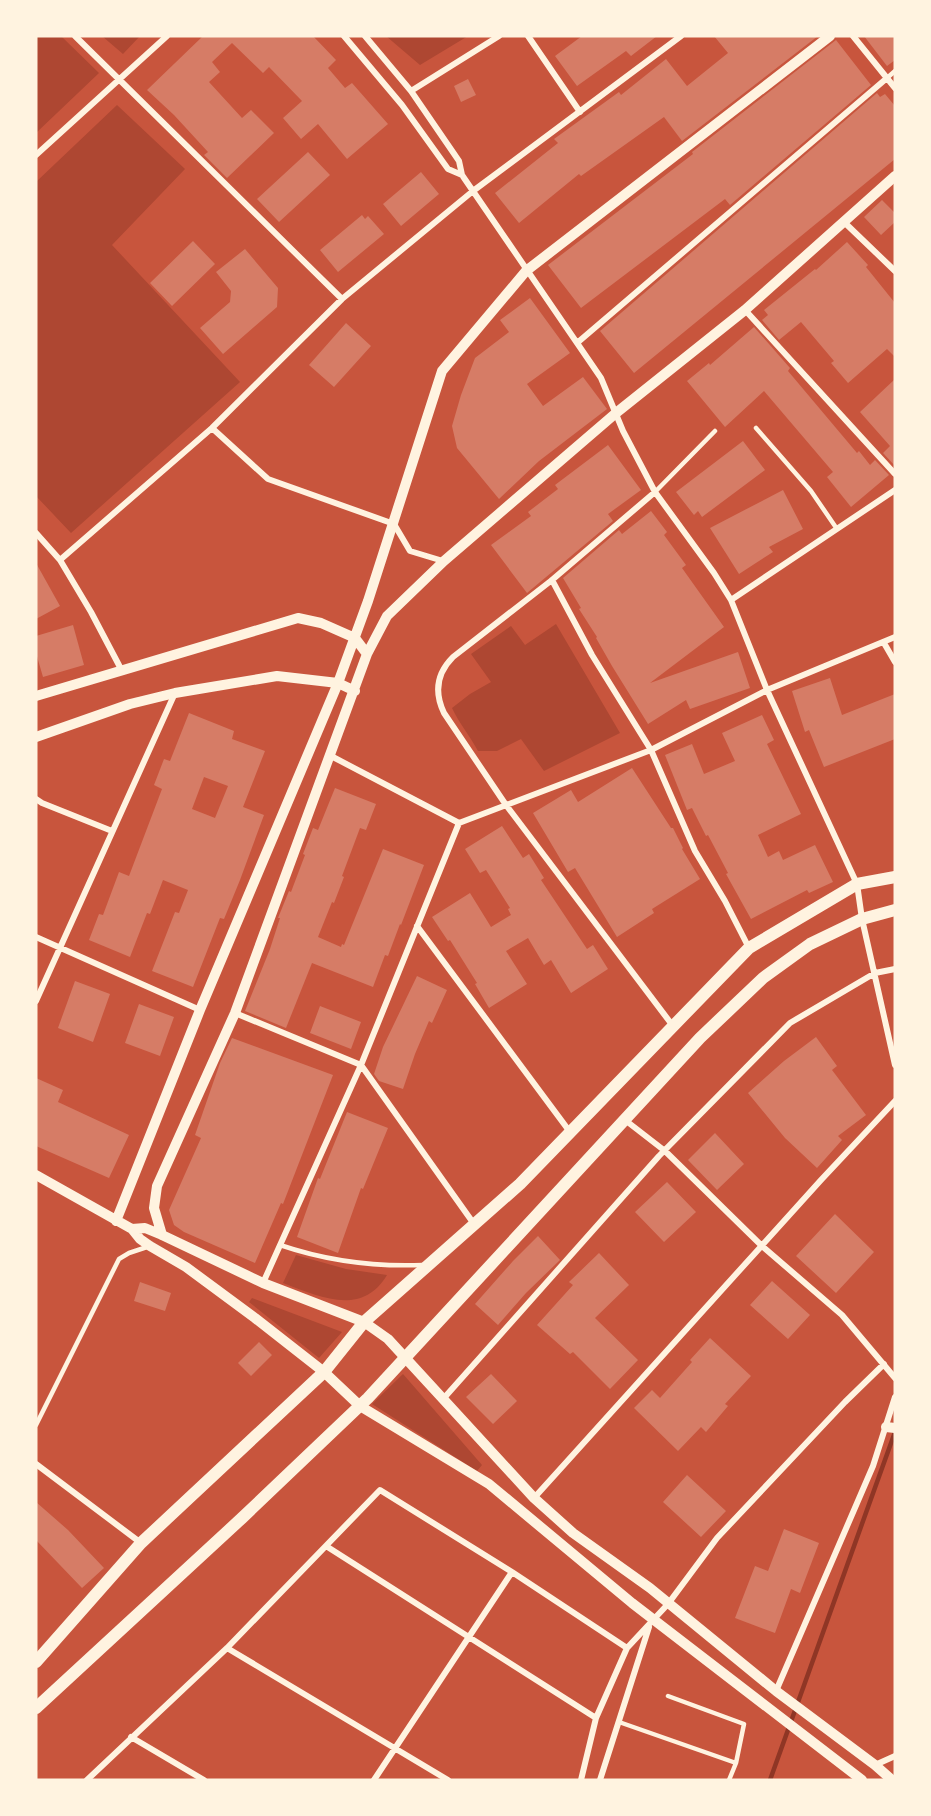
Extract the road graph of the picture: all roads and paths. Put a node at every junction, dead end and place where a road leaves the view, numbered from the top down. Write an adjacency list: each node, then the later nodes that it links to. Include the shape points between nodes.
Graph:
1 (75, 36): 12 (street)
2 (166, 36): 12 (street)
3 (344, 36): 17 (street, via 402,105 448,169)
4 (365, 36): 14 (street)
5 (499, 36): 14 (street)
6 (528, 36): 15 (street)
7 (681, 36): 15 (street)
8 (830, 36): 21 (street)
9 (853, 36): 11 (street)
10 (895, 71): 11 (lane)
11 (887, 78): 13 (street); 25 (street)
12 (118, 80): 16 (street); 23 (street)
13 (895, 88)
14 (411, 92): 17 (street, via 459,161)
15 (580, 112): 19 (street)
16 (36, 155)
17 (462, 175): 19 (street)
18 (895, 176): 20 (street)
19 (473, 191): 21 (street); 23 (street)
20 (844, 222): 22 (street); 24 (street)
21 (526, 271): 25 (street); 33 (street, via 442,371)
22 (895, 271)
23 (342, 299): 27 (street)
24 (745, 310): 26 (street); 30 (street)
25 (576, 343): 26 (street, via 601,378)
26 (616, 413): 32 (street); 37 (street)
27 (212, 428): 33 (street, via 268,479); 36 (street)
28 (756, 428): 34 (lane, via 811,491)
29 (715, 431): 32 (lane)
30 (895, 474)
31 (895, 490): 34 (street)
32 (655, 492): 38 (street); 39 (street)
33 (394, 524): 37 (street, via 410,551); 40 (street)
34 (837, 529): 39 (street)
35 (36, 533): 36 (street)
36 (60, 560): 45 (street)
37 (444, 561): 43 (street, via 387,616)
38 (552, 580): 52 (street, via 591,656); 55 (street, via 453,657 438,680 438,697 444,713)
39 (731, 600): 47 (street)
40 (355, 638): 43 (street); 45 (street, via 298,618); 46 (street)
41 (895, 638): 42 (street)
42 (884, 643): 44 (street); 47 (street)
43 (367, 654): 48 (street)
44 (895, 662)
45 (121, 669): 50 (street)
46 (338, 683): 48 (street); 49 (street, via 277,676); 69 (street)
47 (767, 690): 52 (street); 59 (street)
48 (355, 691): 53 (street)
49 (175, 693): 51 (street, via 130,704); 57 (street)
50 (36, 696)
51 (36, 737)
52 (651, 750): 55 (street); 65 (street, via 695,851)
53 (331, 756): 56 (street); 70 (street)
54 (36, 799): 57 (street)
55 (506, 805): 56 (street); 71 (street)
56 (459, 823): 62 (street)
57 (112, 831): 64 (street)
58 (895, 877): 59 (main road)
59 (857, 884): 61 (street); 65 (main road)
60 (895, 910): 61 (main road)
61 (862, 919): 67 (street); 75 (main road, via 810,944 763,978 700,1038)
62 (417, 926): 72 (street); 76 (street)
63 (36, 937): 64 (street)
64 (60, 947): 68 (street); 69 (street)
65 (749, 948): 71 (main road)
66 (895, 969): 67 (street)
67 (874, 973): 73 (street); 77 (street, via 790,1023)
68 (36, 1001)
69 (200, 1010): 79 (street)
70 (235, 1013): 72 (street); 82 (street, via 157,1186 154,1208)
71 (674, 1026): 76 (main road)
72 (361, 1065): 80 (street); 83 (street)
73 (895, 1065)
74 (895, 1101): 85 (street)
75 (625, 1119): 77 (street); 89 (main road)
76 (570, 1132): 80 (main road)
77 (665, 1150): 85 (street); 94 (street)
78 (36, 1175): 79 (street)
79 (116, 1221): 81 (street)
80 (474, 1224): 86 (main road)
81 (132, 1229): 82 (street, via 145,1228); 84 (street)
82 (162, 1235): 87 (street)
83 (280, 1245): 86 (lane, via 345,1262); 87 (street)
84 (150, 1246): 91 (street, via 186,1267); 96 (lane, via 118,1259)
85 (762, 1246): 90 (street, via 842,1315); 99 (street)
86 (429, 1265): 88 (main road)
87 (263, 1283): 88 (street)
88 (364, 1322): 89 (street); 91 (main road)
89 (406, 1357): 94 (street); 95 (main road)
90 (884, 1365): 92 (street); 103 (street, via 717,1538)
91 (324, 1372): 95 (street); 100 (main road)
92 (895, 1378)
93 (895, 1396): 97 (street)
94 (444, 1398): 99 (street)
95 (360, 1406): 104 (street, via 489,1484); 111 (main road)
96 (36, 1425)
97 (892, 1428): 109 (street)
98 (36, 1464): 100 (street)
99 (534, 1498): 103 (street, via 573,1533)
100 (141, 1543): 108 (main road)
101 (326, 1546): 102 (street, via 380,1490); 105 (street); 106 (street)
102 (512, 1572): 105 (street); 107 (street)
103 (668, 1604): 104 (street); 109 (street)
104 (651, 1621): 107 (street); 113 (street); 126 (street)
105 (469, 1637): 112 (street); 115 (street)
106 (227, 1648): 114 (street); 115 (street)
107 (627, 1648): 112 (street)
108 (36, 1662)
109 (776, 1691): 118 (street)
110 (668, 1696): 117 (lane, via 744,1724)
111 (36, 1707)
112 (596, 1718): 123 (street)
113 (619, 1722): 117 (lane); 124 (street)
114 (131, 1737): 119 (street); 120 (street)
115 (395, 1748): 121 (street); 122 (street)
116 (895, 1756): 118 (street)
117 (736, 1763): 125 (lane)
118 (875, 1765): 127 (street)
119 (87, 1780)
120 (204, 1780)
121 (374, 1780)
122 (448, 1780)
123 (581, 1780)
124 (600, 1780)
125 (729, 1780)
126 (862, 1780)
127 (892, 1780)

